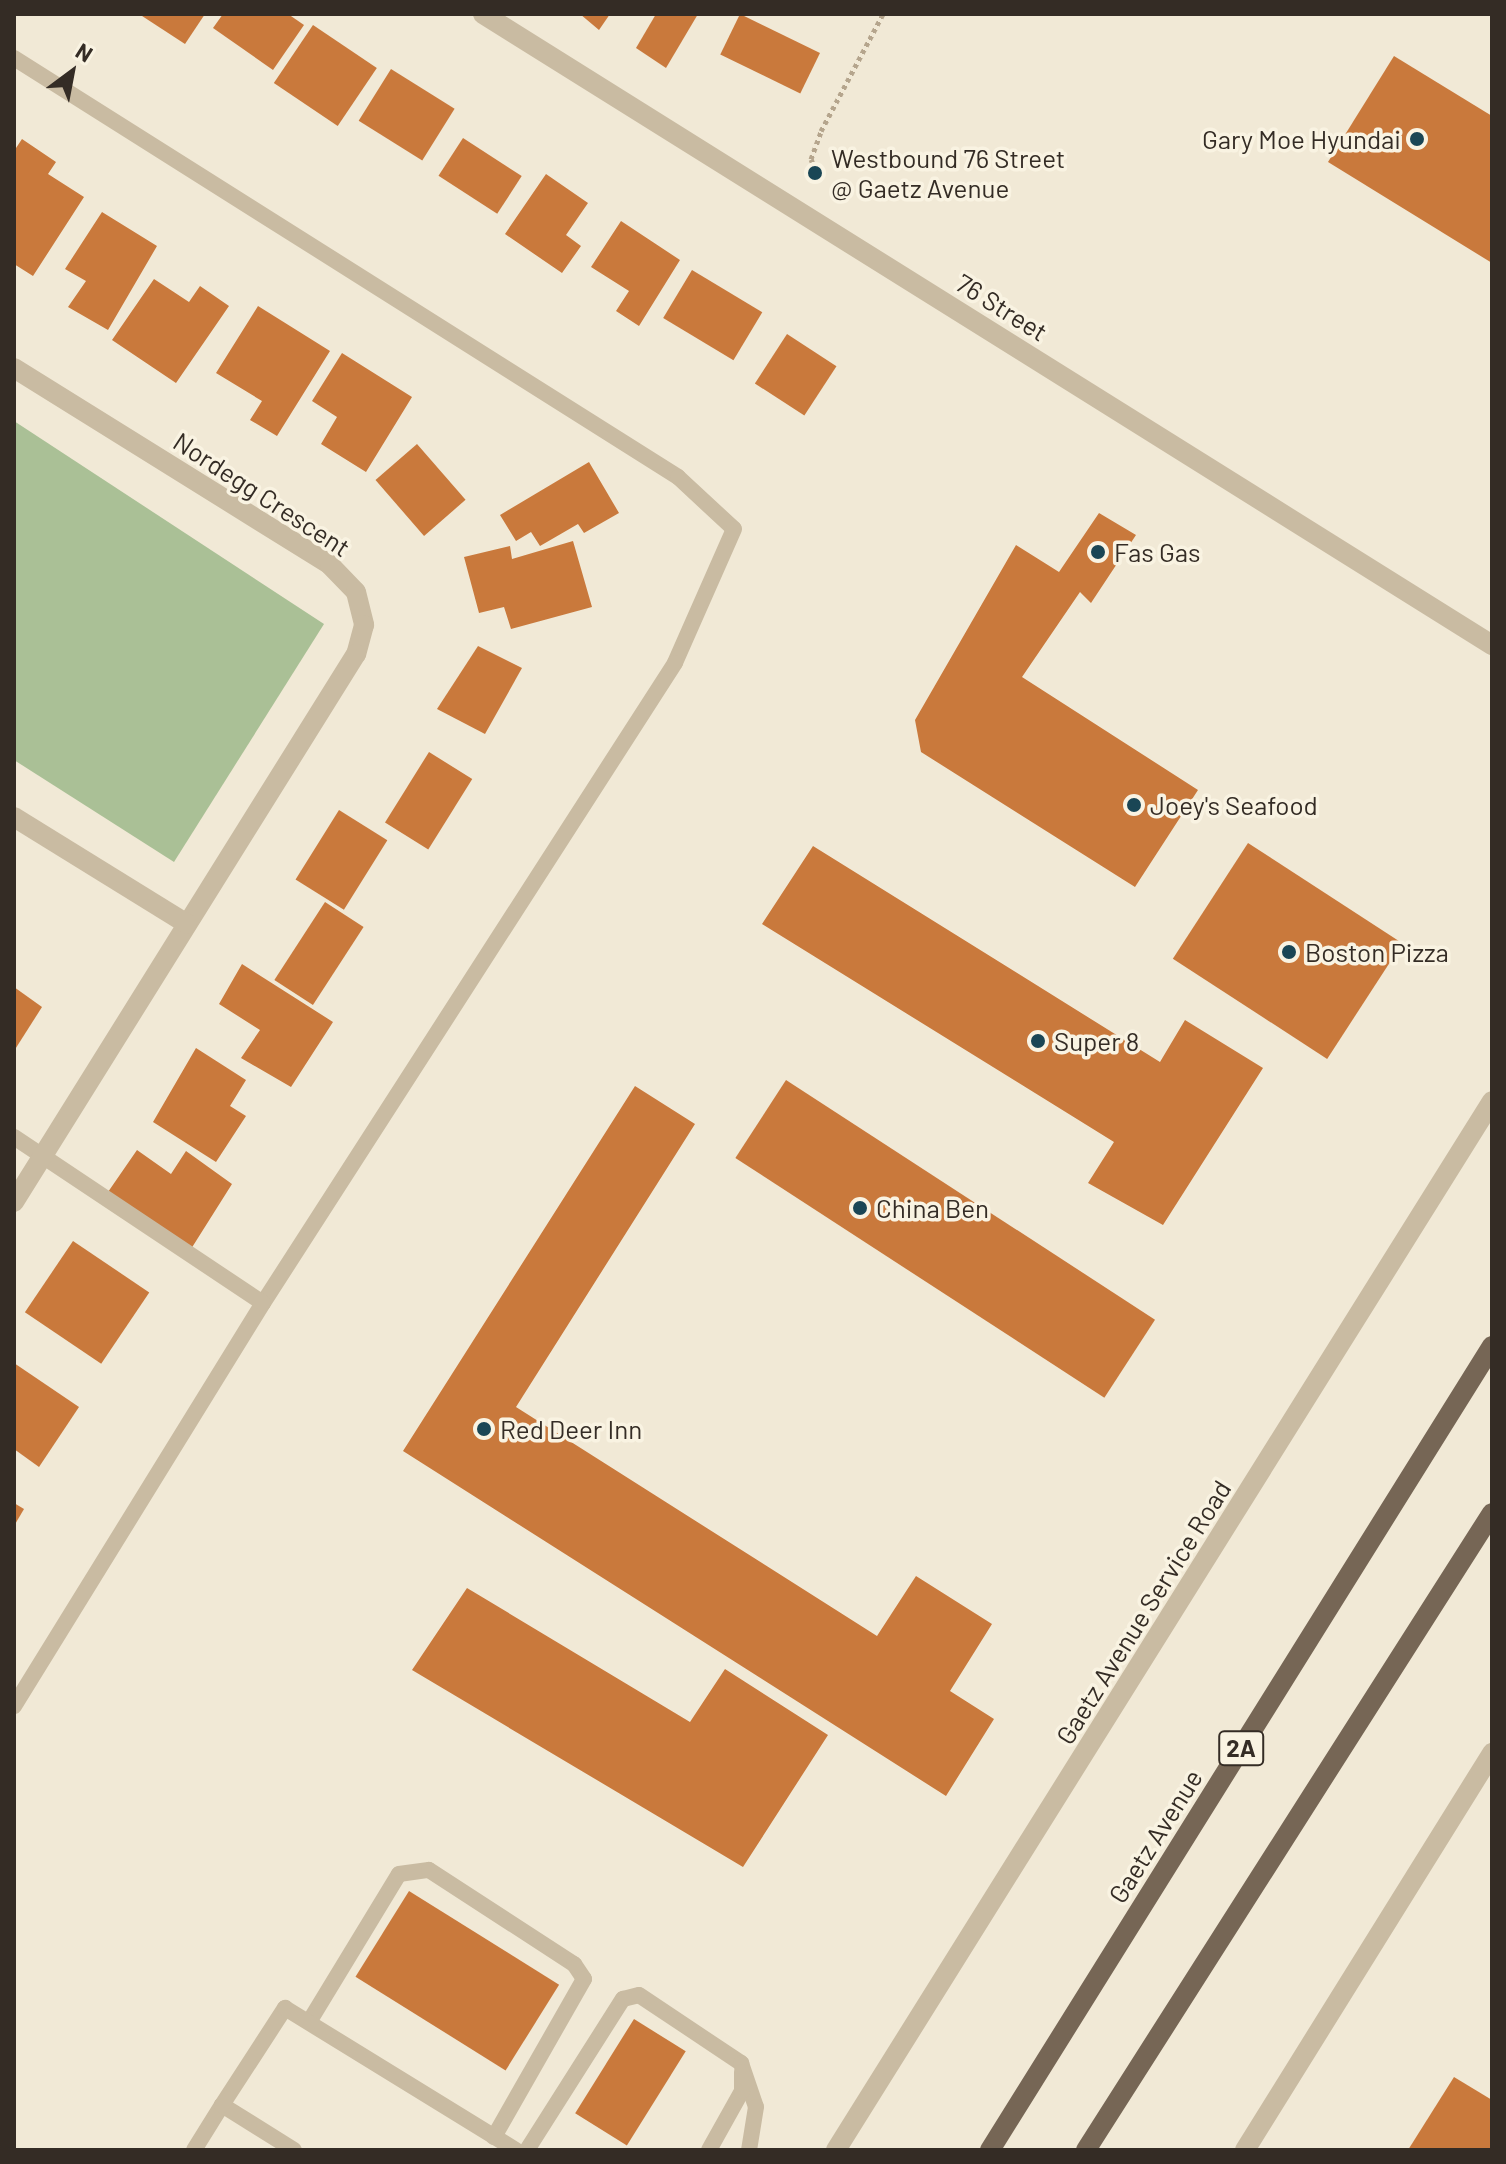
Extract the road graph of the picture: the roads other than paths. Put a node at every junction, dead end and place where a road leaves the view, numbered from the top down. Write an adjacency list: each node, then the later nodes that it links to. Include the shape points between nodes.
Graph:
1 (483, 14): 4 (street, 76 Street)
2 (14, 58): 11 (lane, via 678,477 734,529 675,663)
3 (14, 368): 6 (street, Nordegg Crescent, via 330,565 362,607 356,654)
4 (1492, 645)
5 (14, 817): 6 (street)
6 (187, 924): 9 (street, Nordegg Crescent)
7 (1492, 1101): 26 (street, Gaetz Avenue Service Road)
8 (14, 1137): 9 (lane)
9 (44, 1155): 10 (street, Nordegg Crescent); 11 (lane)
10 (14, 1202)
11 (263, 1303): 14 (lane)
12 (1492, 1346): 27 (main road, Gaetz Avenue / 2A)
13 (1492, 1513): 28 (main road)
14 (14, 1706)
15 (1492, 1753): 29 (street)
16 (309, 2022): 18 (lane, via 285,2008); 19 (lane); 19 (lane, via 399,1874 429,1870 574,1964 584,1979)
17 (741, 2063): 23 (lane, via 631,1995); 24 (lane, via 742,2091); 25 (lane, via 756,2107)
18 (222, 2105): 20 (lane); 21 (lane)
19 (494, 2137): 22 (lane)
20 (194, 2150)
21 (294, 2150)
22 (516, 2150)
23 (527, 2150)
24 (709, 2150)
25 (749, 2150)
26 (836, 2150)
27 (990, 2150)
28 (1086, 2150)
29 (1245, 2150)

